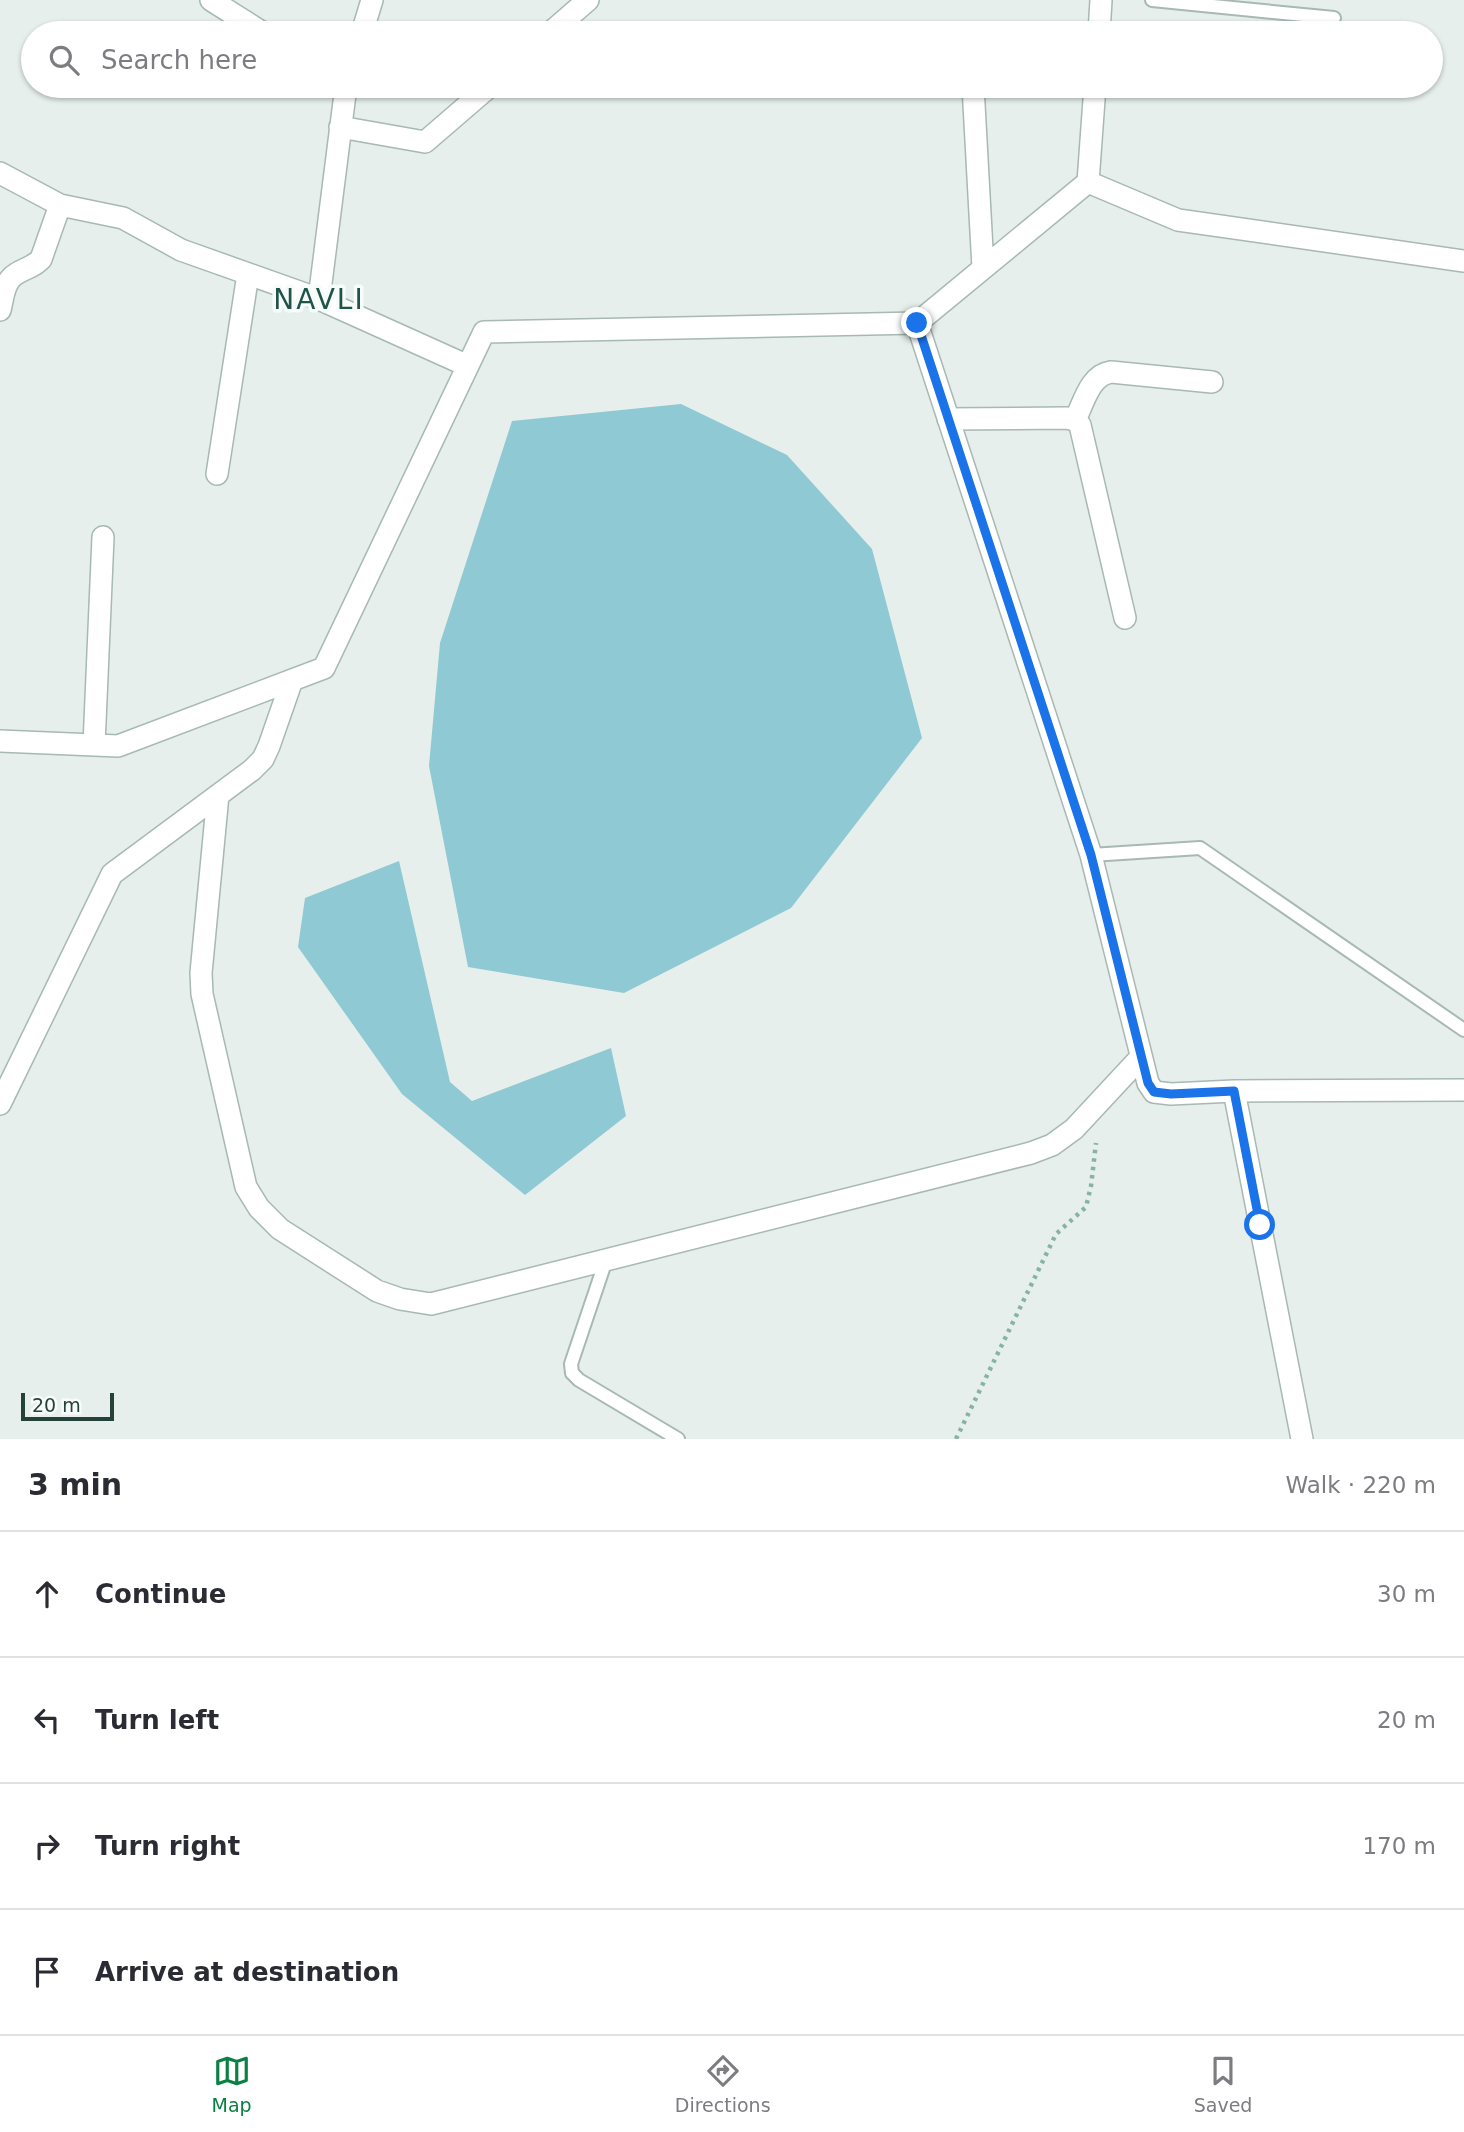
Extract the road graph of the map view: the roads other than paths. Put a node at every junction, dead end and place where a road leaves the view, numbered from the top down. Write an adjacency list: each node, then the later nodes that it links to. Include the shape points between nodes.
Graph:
1 (211, 0): 7 (street)
2 (372, 0): 8 (street)
3 (588, 0): 9 (street)
4 (1101, 0): 10 (street)
5 (1152, 0): 6 (lane)
6 (1334, 18)
7 (244, 21)
8 (366, 21)
9 (564, 21)
10 (1100, 21)
11 (344, 98): 15 (street)
12 (476, 98): 15 (street, via 425,142)
13 (975, 98): 20 (street)
14 (1094, 98): 17 (street)
15 (340, 127): 22 (street)
16 (0, 173): 18 (street)
17 (1088, 182): 19 (street, via 1178,220); 20 (street)
18 (60, 205): 21 (street, via 122,218 181,250); 23 (street, via 41,259 9,280)
19 (1464, 261)
20 (983, 268): 24 (street)
21 (247, 274): 22 (street); 29 (street)
22 (319, 299): 25 (street)
23 (0, 310)
24 (917, 323): 25 (street, via 484,332); 27 (street)
25 (468, 366): 32 (street, via 324,668)
26 (1212, 383): 28 (street, via 1101,373)
27 (948, 419): 28 (street); 36 (street)
28 (1075, 420): 31 (street, via 1080,425)
29 (217, 474)
30 (103, 537): 34 (street)
31 (1125, 618)
32 (292, 680): 34 (street, via 118,747); 35 (street, via 263,758)
33 (0, 741): 34 (street)
34 (94, 745)
35 (218, 795): 41 (street, via 112,874); 42 (street, via 202,994 246,1186 258,1208 280,1229 377,1291 431,1304)
36 (1091, 855): 37 (lane, via 1200,848); 38 (street)
37 (1464, 1030)
38 (1141, 1058): 39 (street, via 1154,1092); 42 (street, via 1074,1129 1031,1153)
39 (1234, 1091): 40 (street); 44 (street)
40 (1463, 1091)
41 (0, 1104)
42 (606, 1260): 43 (lane, via 571,1364 572,1373)
43 (678, 1439)
44 (1302, 1439)

